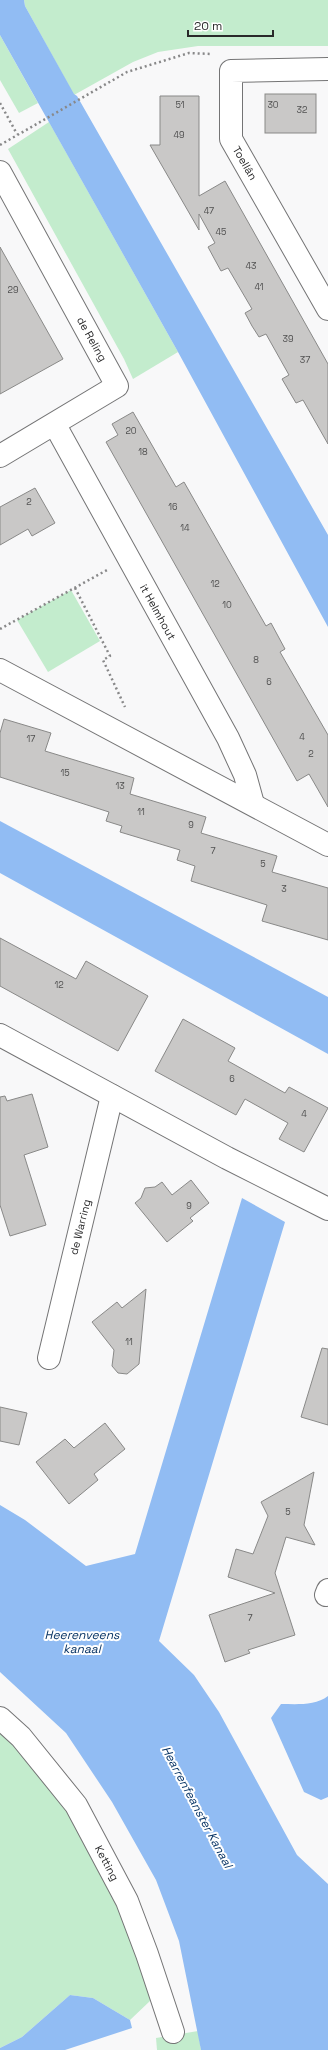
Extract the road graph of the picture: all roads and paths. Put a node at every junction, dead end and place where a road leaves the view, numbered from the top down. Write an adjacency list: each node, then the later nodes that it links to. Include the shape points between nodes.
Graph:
1 (212, 54): 4 (path, via 189,54 127,72)
2 (328, 70): 7 (street, Toellân, via 231,71 231,139)
3 (0, 103): 4 (path)
4 (17, 134): 5 (path)
5 (0, 145)
6 (0, 172): 8 (street, de Reling, via 117,386)
7 (328, 309)
8 (55, 425): 9 (street, de Reling); 10 (street, it Helmhout)
9 (0, 456)
10 (128, 558): 11 (path); 15 (street, it Helmhout, via 228,738 245,775)
11 (75, 588): 12 (path); 14 (path, via 110,656 103,660)
12 (0, 630)
13 (0, 670): 14 (street)
14 (144, 748): 15 (street)
15 (253, 804): 16 (street)
16 (328, 845)
17 (0, 1035): 18 (street)
18 (112, 1096): 19 (street); 20 (street, de Warring)
19 (328, 1209)
20 (49, 1358)
21 (0, 1718): 22 (street, Ketting, via 21,1737 76,1805 127,1901)
22 (173, 2032)

